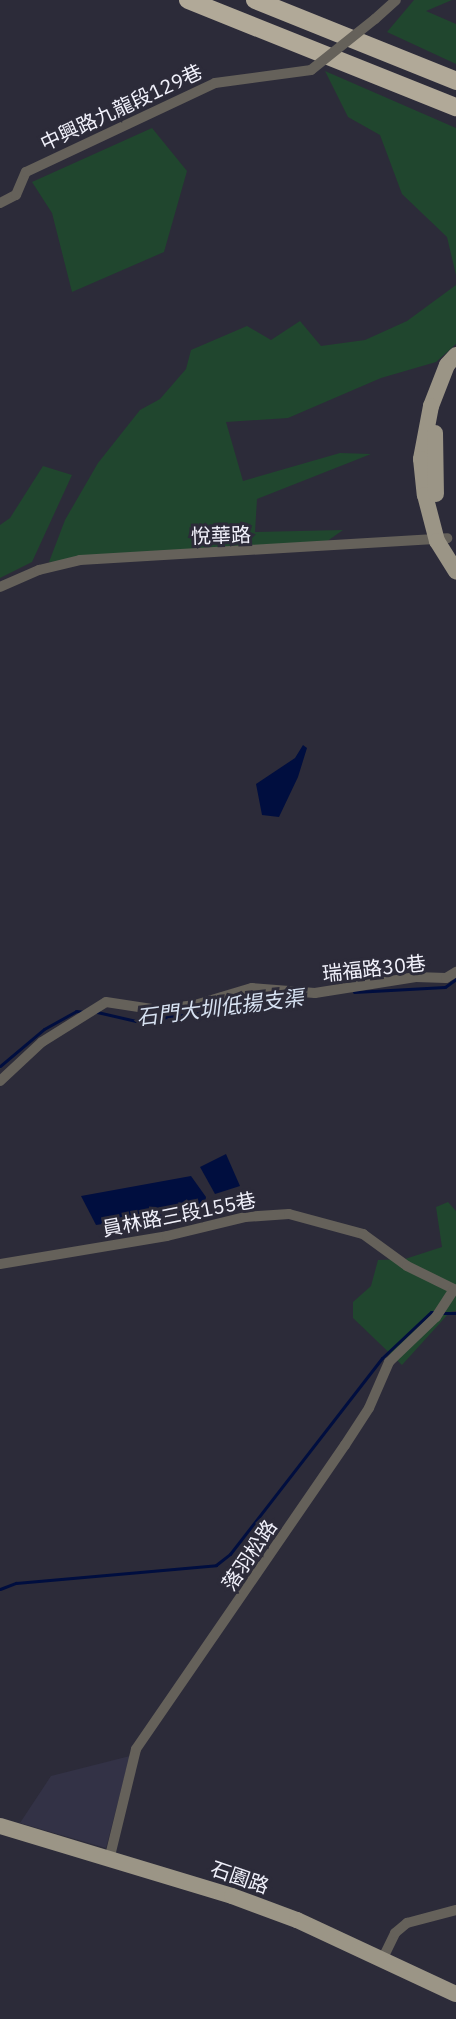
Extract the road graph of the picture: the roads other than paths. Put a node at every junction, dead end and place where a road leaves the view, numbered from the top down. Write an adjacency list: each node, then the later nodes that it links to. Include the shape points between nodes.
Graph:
1 (188, 0): 5 (highway)
2 (255, 0): 4 (highway)
3 (396, 0): 6 (street, 中興路九龍段129巷, bridge, via 311,70 215,83 26,172 16,195)
4 (456, 81)
5 (456, 107)
6 (0, 202)
7 (456, 356): 9 (main road, via 447,365 431,406 422,459 425,495)
8 (456, 376): 9 (main road, via 439,411 433,444 435,492)
9 (447, 543): 10 (main road); 11 (street, 悅華路, via 80,560 39,570)
10 (456, 571)
11 (0, 588)
12 (456, 972): 13 (street, 瑞福路30巷, via 446,978 416,978 315,993 252,988 195,1005 159,1010 106,1002 42,1042)
13 (0, 1081)
14 (0, 1264): 15 (street, 員林路三段155巷, via 167,1236 245,1217 289,1214 363,1234 407,1266)
15 (455, 1289): 17 (street, 落羽松路, via 439,1313 388,1362 369,1408 345,1445 136,1749)
16 (0, 1826): 17 (main road, 石園路)
17 (109, 1860): 19 (main road, 石園路, via 232,1896)
18 (456, 1910): 19 (street, via 407,1923 395,1933)
19 (382, 1960): 20 (main road, 石園路)
20 (456, 1994)

